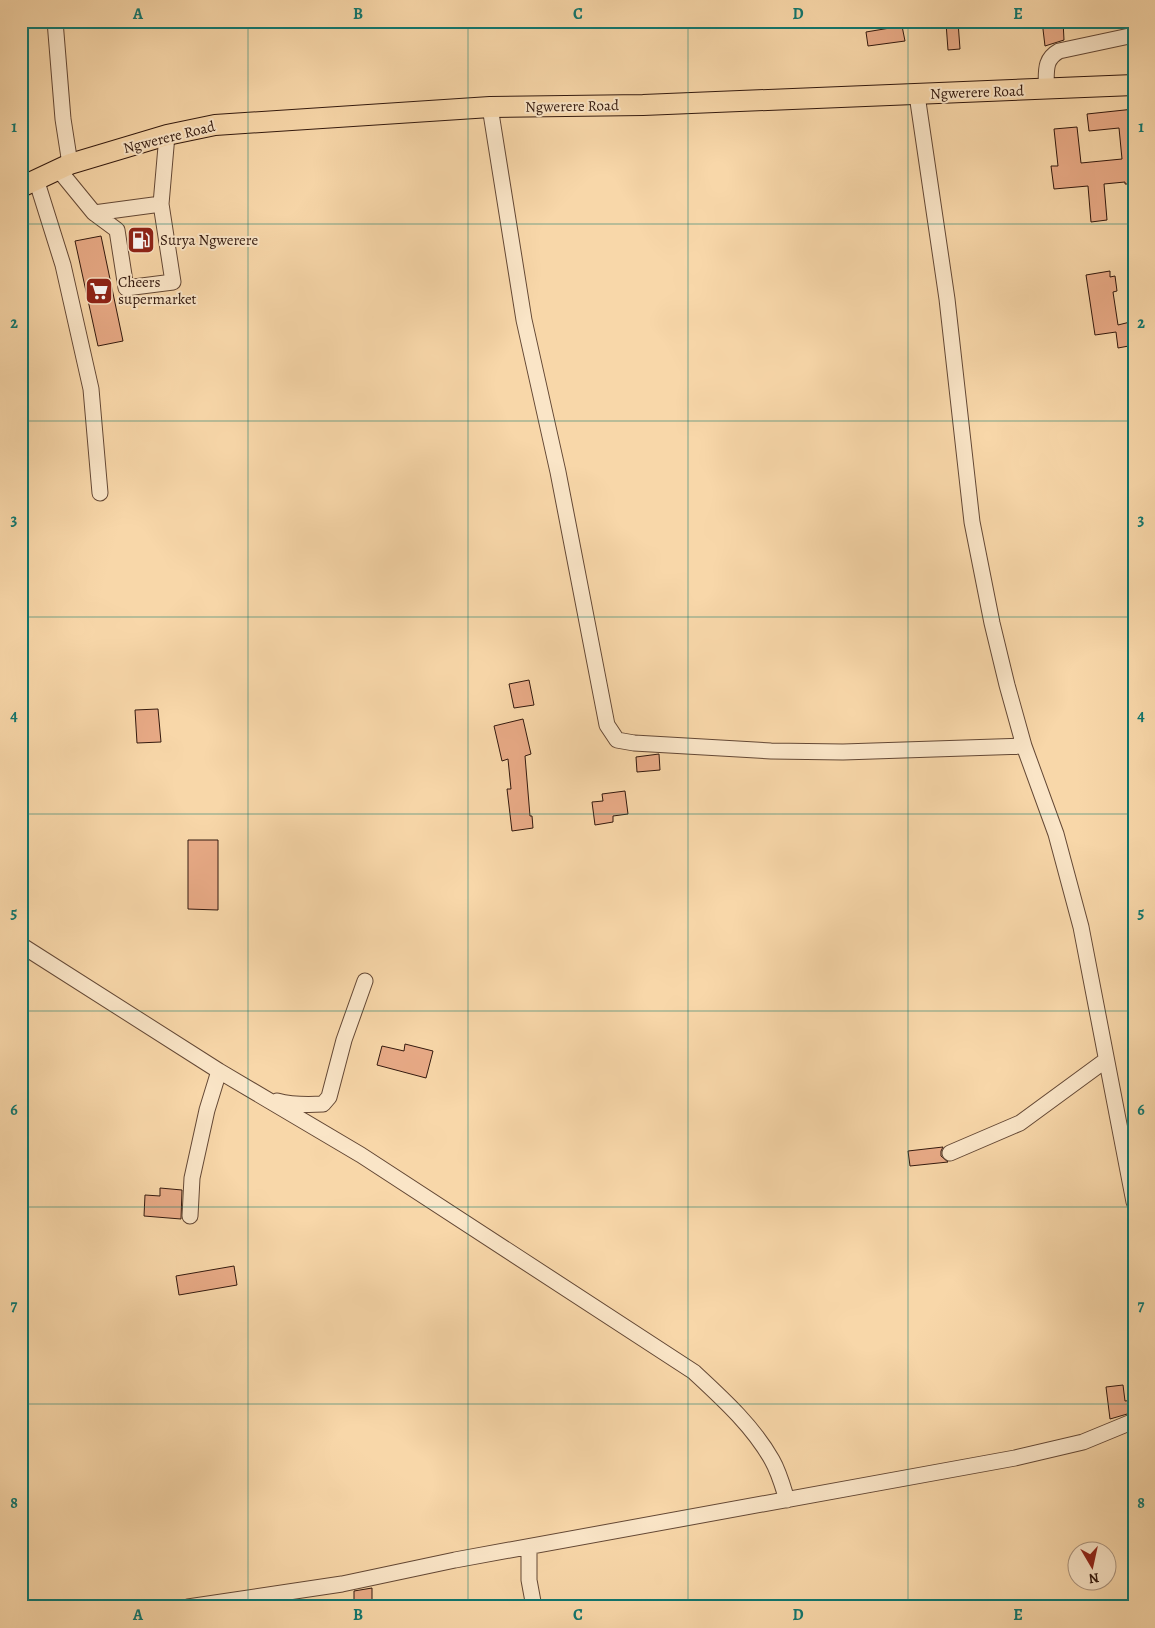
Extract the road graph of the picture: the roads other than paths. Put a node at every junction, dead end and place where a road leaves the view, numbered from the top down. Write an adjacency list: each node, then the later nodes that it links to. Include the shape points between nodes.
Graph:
1 (55, 21): 8 (street)
2 (1134, 35): 4 (street, via 1059,51 1051,56 1048,63)
3 (1134, 85): 4 (main road, Ngwerere Road)
4 (1046, 89): 5 (main road, Ngwerere Road)
5 (917, 95): 6 (main road, Ngwerere Road); 13 (street, via 947,298 972,522 992,623)
6 (490, 107): 7 (main road, Ngwerere Road, via 215,125); 13 (street, via 524,320 558,472 607,726 617,740 771,751)
7 (167, 135): 8 (main road, Ngwerere Road); 10 (street)
8 (64, 167): 9 (main road, Ngwerere Road); 11 (street)
9 (29, 183): 12 (street, via 62,265 91,389)
10 (161, 204): 11 (street); 11 (street, via 173,282 136,287 126,288 117,230)
11 (94, 213)
12 (100, 493)
13 (1024, 746): 16 (street, via 1068,875)
14 (21, 945): 17 (street)
15 (365, 981): 18 (street, via 344,1040 329,1097 323,1104 286,1103)
16 (1106, 1060): 19 (street, via 1020,1123); 20 (street)
17 (219, 1071): 18 (street); 21 (street, via 192,1178)
18 (261, 1096): 23 (street, via 361,1154 694,1372 732,1407 766,1450)
19 (950, 1153)
20 (1134, 1202)
21 (190, 1216)
22 (1134, 1420): 23 (street, via 1066,1447)
23 (787, 1500): 24 (street)
24 (529, 1546): 25 (street, via 342,1584); 26 (street, via 529,1580)
25 (188, 1607)
26 (534, 1607)

